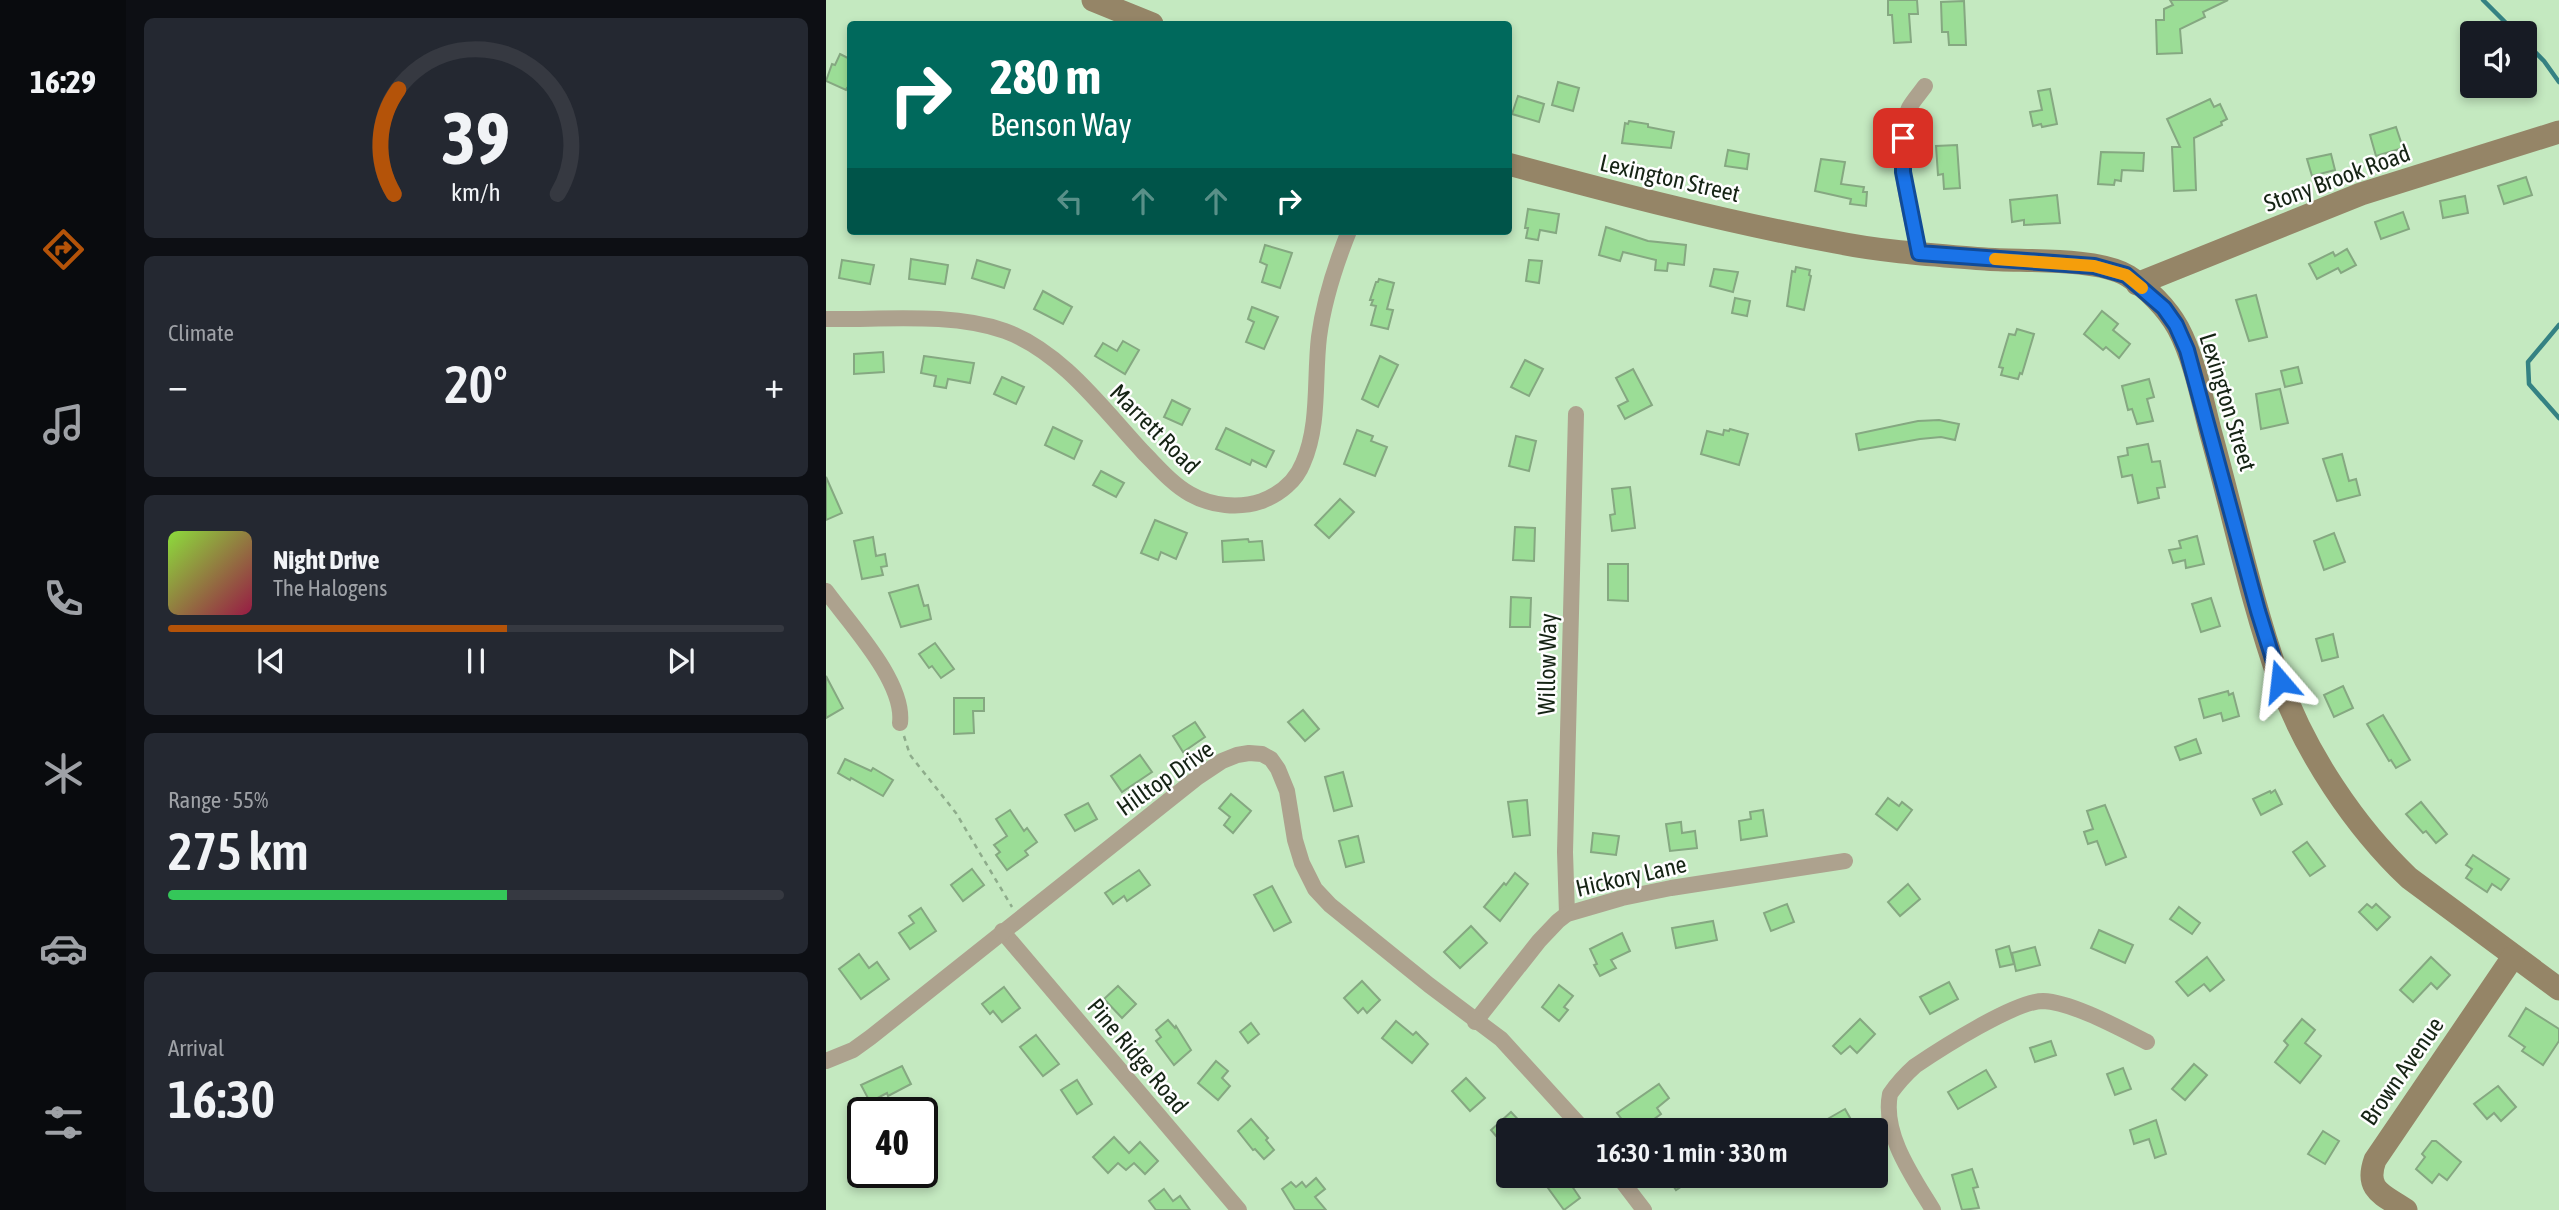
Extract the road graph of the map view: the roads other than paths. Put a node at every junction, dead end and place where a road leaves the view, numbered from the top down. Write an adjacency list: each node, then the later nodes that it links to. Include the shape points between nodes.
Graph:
1 (1093, 0): 2 (street)
2 (1145, 21)
3 (1926, 86): 7 (street, via 1910,107 1903,138 1903,172)
4 (2559, 132): 8 (street, Stony Brook Road, via 2361,194)
5 (1512, 165): 7 (street, Lexington Street, via 1811,237)
6 (1348, 235): 9 (street, Marrett Road, via 1324,302 1314,414 1303,464 1275,496 1256,503 1211,503 1189,494 1065,370 1038,348 1005,331 942,319)
7 (1919, 253): 8 (street, Lexington Street, via 2094,266 2126,275)
8 (2137, 284): 16 (street, Lexington Street, via 2164,308 2187,350 2258,611 2280,681 2304,736 2387,858)
9 (826, 319)
10 (1576, 414): 14 (street, Willow Way)
11 (826, 591): 12 (street, via 885,670 899,701)
12 (900, 723)
13 (1845, 861): 14 (street, Hickory Lane, via 1658,891)
14 (1567, 915): 18 (street, Hickory Lane, via 1539,941)
15 (1002, 931): 18 (street, Hilltop Drive, via 1198,777 1237,755 1262,754 1272,760 1287,791 1294,840 1315,889); 20 (street, Hilltop Drive, via 871,1037); 23 (street, Pine Ridge Road)
16 (2513, 957): 17 (street, Lexington Street); 26 (street, Brown Avenue, via 2375,1160 2372,1185)
17 (2559, 989)
18 (1475, 1022): 21 (street, Hilltop Drive, via 1501,1039)
19 (2147, 1042): 25 (street, via 2075,1010 2040,1001 1977,1028 1914,1067 1890,1094 1889,1118 1902,1155)
20 (826, 1060)
21 (1573, 1118)
22 (1627, 1188): 24 (street)
23 (1239, 1210)
24 (1644, 1210)
25 (1933, 1210)
26 (2406, 1210)

